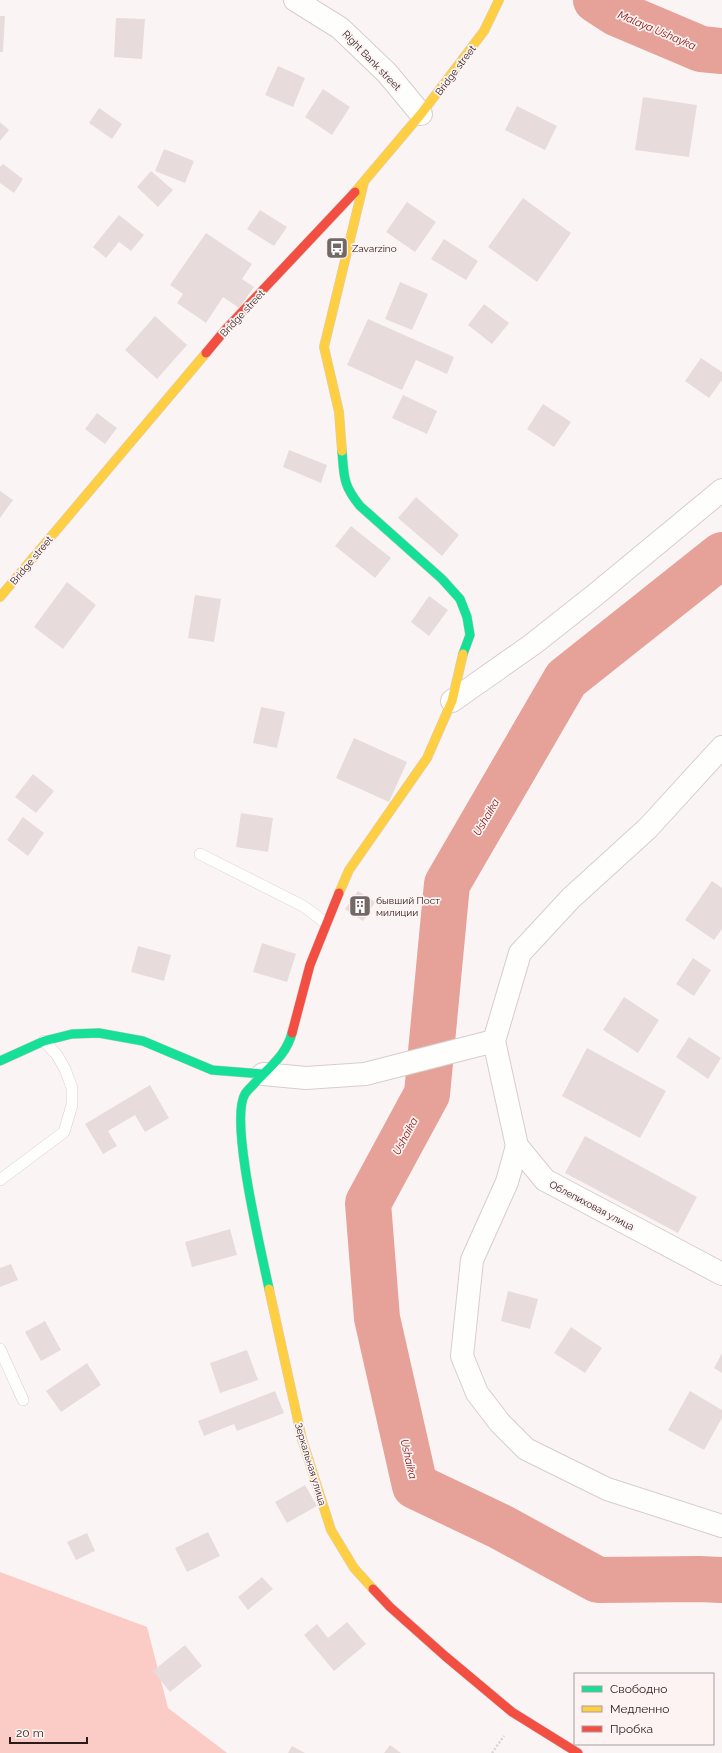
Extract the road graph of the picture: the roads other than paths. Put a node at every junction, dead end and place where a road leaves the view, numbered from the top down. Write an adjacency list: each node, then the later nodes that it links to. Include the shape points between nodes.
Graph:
1 (295, 0): 3 (street, Right Bank street, via 340,28 387,73)
2 (499, 0): 3 (street, Bridge street, via 484,31)
3 (421, 114): 4 (street, Bridge street)
4 (364, 182): 6 (street, Bridge street, via 226,329); 7 (street, Зеркальная улица, via 324,347 338,412 344,478 349,493 360,506 442,579 460,599 470,635)
5 (722, 490): 7 (street, via 533,644)
6 (0, 597)
7 (452, 701): 10 (street, Зеркальная улица, via 427,758 349,870)
8 (722, 747): 12 (street, via 648,828 571,898 520,953)
9 (200, 854): 10 (lane, via 304,906)
10 (326, 923): 14 (street, Зеркальная улица, via 310,965 290,1038 280,1059)
11 (44, 1041): 13 (street); 14 (street, via 72,1034 99,1033 143,1042 212,1070); 16 (lane, via 66,1069 72,1088 72,1105 64,1132)
12 (487, 1043): 14 (street, via 365,1074 306,1078); 15 (street, Облепиховая улица)
13 (0, 1061)
14 (263, 1074): 21 (street, Зеркальная улица, via 244,1095 240,1117 242,1151 302,1439 331,1530 354,1568 390,1606 444,1656 512,1712)
15 (517, 1146): 17 (street, Облепиховая улица, via 545,1180); 20 (street, via 507,1182 472,1260 462,1356 477,1393 526,1449 607,1488)
16 (0, 1180)
17 (722, 1274)
18 (0, 1349): 19 (lane)
19 (23, 1400)
20 (722, 1526)
21 (578, 1753)

